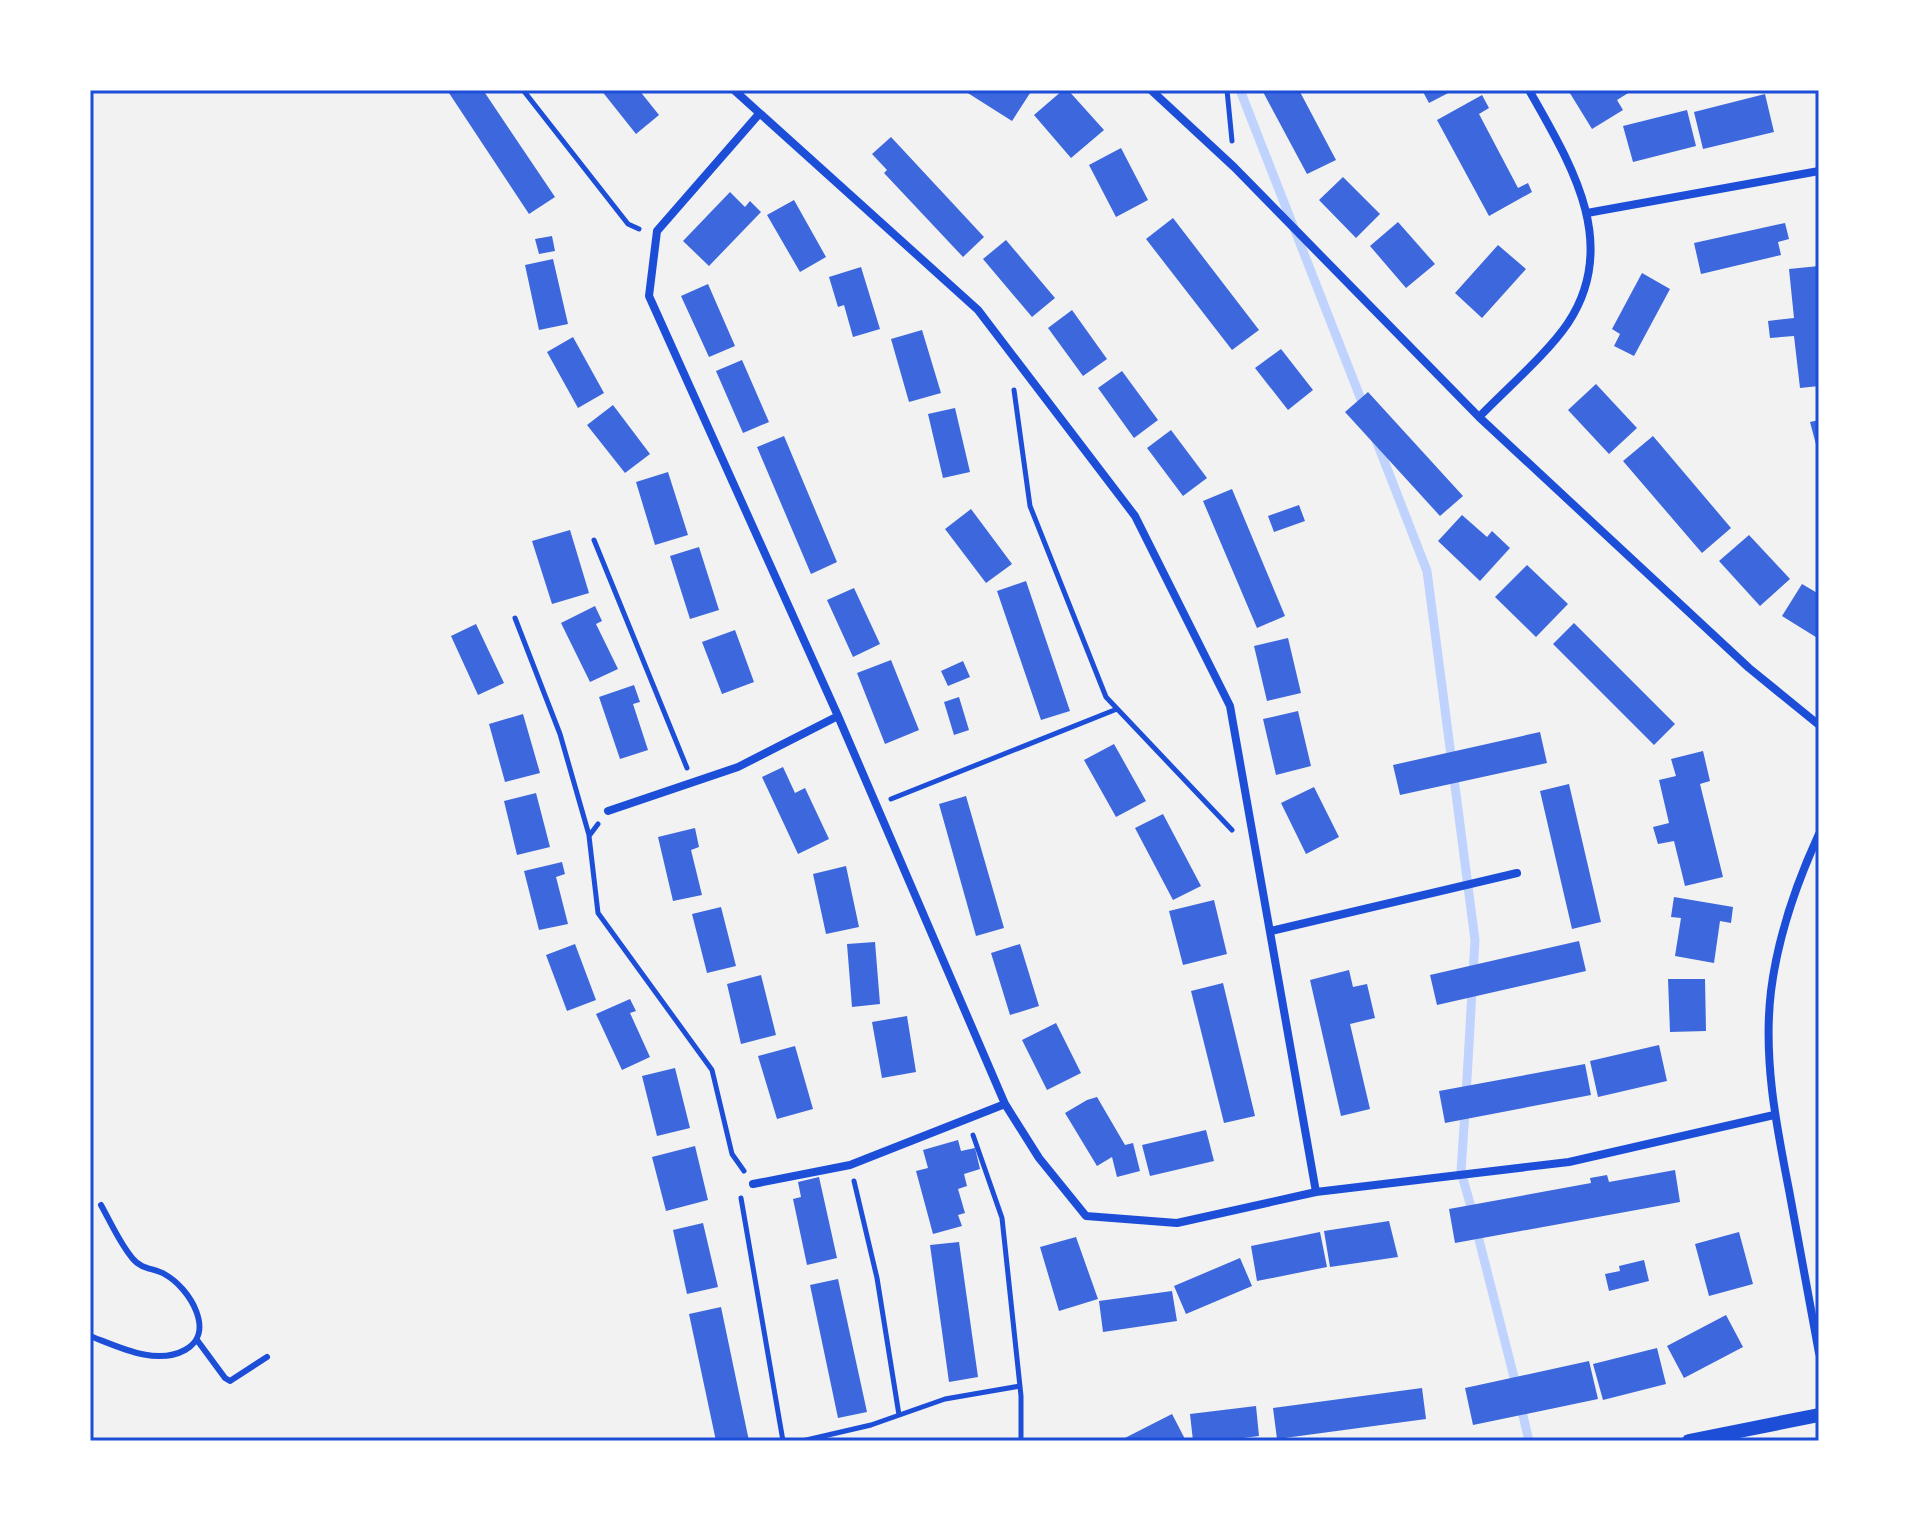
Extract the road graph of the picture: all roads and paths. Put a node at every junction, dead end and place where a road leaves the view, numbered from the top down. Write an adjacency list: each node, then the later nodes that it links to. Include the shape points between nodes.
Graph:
1 (523, 90): 10 (path, via 628,224)
2 (734, 90): 6 (street)
3 (1151, 90): 7 (street)
4 (1227, 90): 7 (path)
5 (1529, 90): 9 (street, via 1564,153)
6 (759, 114): 10 (street); 11 (street, via 978,310)
7 (1234, 167): 12 (street)
8 (1819, 171): 9 (street)
9 (1587, 213): 12 (street, via 1592,252 1581,301 1566,326)
10 (656, 236): 16 (street, via 649,296)
11 (1009, 352): 15 (path, via 1030,506 1106,697); 23 (street, via 1135,516 1230,706)
12 (1479, 417): 17 (street, via 1749,668)
13 (594, 540): 18 (path)
14 (515, 618): 22 (path, via 560,734)
15 (1117, 709): 19 (path); 23 (path)
16 (838, 716): 18 (street, via 738,767); 19 (street)
17 (1819, 725)
18 (693, 782): 20 (street)
19 (876, 805): 26 (street)
20 (608, 811): 22 (path)
21 (1819, 834): 27 (street, via 1787,913 1775,966 1769,1034)
22 (589, 836): 30 (path, via 598,913 712,1070 732,1154)
23 (1258, 857): 25 (street)
24 (1517, 873): 25 (street)
25 (1271, 931): 31 (street)
26 (1005, 1104): 28 (street); 31 (street, via 1039,1158 1086,1216 1177,1223)
27 (1774, 1115): 31 (street, via 1569,1162); 35 (street)
28 (968, 1119): 29 (street); 37 (path, via 1002,1218)
29 (850, 1165): 30 (street); 38 (path, via 877,1278)
30 (753, 1184): 40 (path, via 740,1200)
31 (1316, 1192)
32 (101, 1205): 34 (lane, via 134,1260 169,1276 190,1300 198,1312)
33 (90, 1336): 34 (lane, via 158,1358 188,1349)
34 (197, 1340): 36 (lane, via 230,1381)
35 (1819, 1353)
36 (267, 1357)
37 (1020, 1386): 38 (path, via 945,1399); 42 (path)
38 (899, 1415): 41 (path)
39 (1819, 1415): 43 (street)
40 (783, 1441)
41 (802, 1441)
42 (1021, 1441)
43 (1689, 1441)

